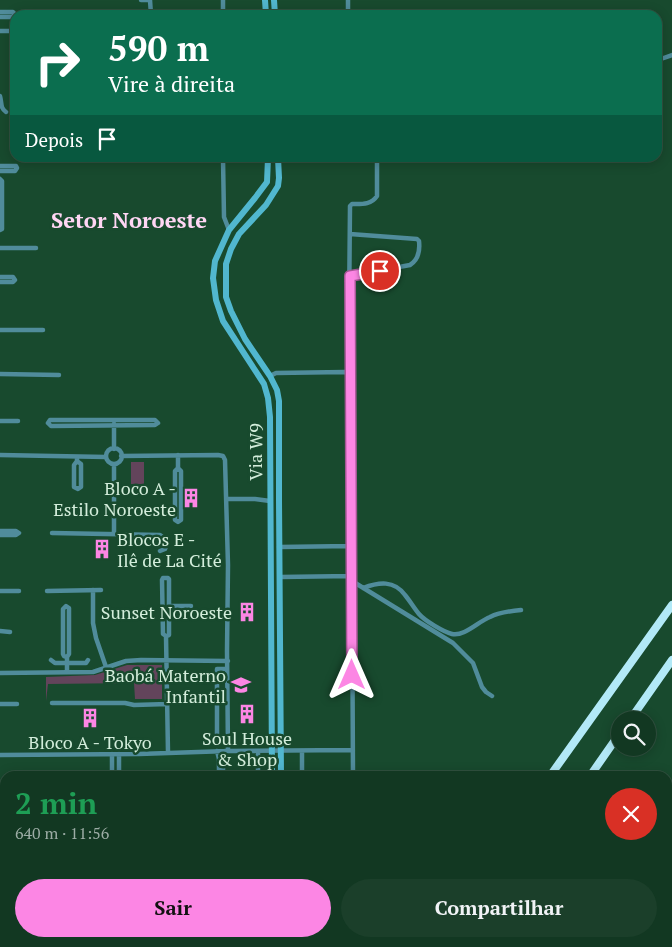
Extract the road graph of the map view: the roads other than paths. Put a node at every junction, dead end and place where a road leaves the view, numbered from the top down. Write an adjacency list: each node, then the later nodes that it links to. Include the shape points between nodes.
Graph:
1 (141, 0): 2 (street)
2 (150, 0)
3 (0, 96): 4 (street, via 2,110)
4 (6, 112)
5 (223, 162): 13 (street, via 224,217)
6 (268, 162): 13 (street, Via W9, via 267,182)
7 (278, 162): 25 (street, Via W9, via 278,186 266,205 239,234 226,264 226,297 231,311)
8 (377, 162): 14 (street, via 377,196 366,204 350,206)
9 (0, 166): 10 (street, via 17,168)
10 (0, 171)
11 (0, 179): 12 (street)
12 (0, 230)
13 (229, 230): 39 (street, Via W9, via 215,260 216,300 223,321 264,384 268,398)
14 (350, 234): 17 (street); 17 (street, via 420,241 416,260 410,265)
15 (0, 248): 16 (street)
16 (36, 248)
17 (350, 276): 23 (street)
18 (0, 277): 19 (street, via 13,277 15,280)
19 (0, 282)
20 (0, 330): 21 (street)
21 (43, 330)
22 (0, 374): 24 (street)
23 (351, 374): 25 (street, via 276,373); 44 (street)
24 (59, 375)
25 (270, 376): 38 (street, Via W9, via 279,401)
26 (0, 421): 27 (street)
27 (18, 421)
28 (114, 423): 28 (street, via 155,425 158,423 155,420); 28 (street, via 50,420 48,423 50,426); 29 (street)
29 (114, 449): 32 (street); 33 (street, via 108,451)
30 (0, 455): 34 (street)
31 (178, 455): 32 (street); 36 (street); 37 (street, via 223,456)
32 (121, 456): 35 (street)
33 (106, 457): 34 (street); 35 (street)
34 (77, 459): 34 (street, via 74,487 78,489 81,487 81,464)
35 (114, 464): 42 (street)
36 (178, 468): 36 (street, via 175,471 175,520 178,522 181,520 181,471)
37 (226, 499): 39 (street); 67 (street)
38 (279, 500): 39 (street); 45 (street, Via W9)
39 (270, 501): 85 (street, Via W9)
40 (0, 531): 43 (street, via 19,533)
41 (52, 533): 42 (street)
42 (114, 534): 46 (street, via 160,535 166,543 165,549)
43 (0, 535)
44 (351, 546): 45 (street); 48 (street)
45 (280, 547): 47 (street, Via W9)
46 (160, 551)
47 (280, 576): 48 (street); 86 (street, Via W9)
48 (352, 579): 49 (street); 81 (street)
49 (363, 588): 58 (street, via 382,583 394,585 425,619 456,635 491,616); 73 (street, via 453,643 473,663 482,688)
50 (47, 590): 51 (street)
51 (93, 590): 52 (street); 69 (street, via 93,623)
52 (101, 590)
53 (0, 591): 54 (street)
54 (19, 591)
55 (672, 605): 101 (highway)
56 (169, 606): 57 (street); 61 (street, via 169,635); 61 (street, via 169,579 162,578 163,634)
57 (191, 606)
58 (520, 610)
59 (0, 631): 60 (street)
60 (10, 632)
61 (166, 636): 65 (street)
62 (67, 657): 62 (street, via 69,608 66,606 63,609 63,654); 68 (street)
63 (51, 660): 68 (street)
64 (88, 660): 68 (street)
65 (166, 660): 67 (street); 69 (street, via 126,661); 77 (street)
66 (672, 660): 78 (highway)
67 (228, 661): 70 (street)
68 (67, 663): 71 (street)
69 (106, 667): 71 (street, via 93,672)
70 (228, 669): 79 (street); 79 (street, via 217,669 217,739)
71 (67, 672): 72 (street)
72 (0, 673)
73 (492, 696)
74 (52, 703): 77 (street)
75 (0, 704): 76 (street)
76 (17, 704)
77 (168, 704): 88 (street)
78 (636, 711)
79 (228, 741): 83 (street)
80 (611, 747): 102 (highway)
81 (353, 750): 87 (street); 100 (street)
82 (217, 751): 83 (street); 88 (street); 94 (street)
83 (226, 751): 84 (street); 95 (street)
84 (258, 751): 85 (street); 96 (street)
85 (272, 751): 86 (street); 97 (street, Via W9)
86 (282, 751): 87 (street); 98 (street, Via W9)
87 (302, 751): 99 (street)
88 (168, 753): 90 (street)
89 (112, 754): 90 (street); 91 (street); 92 (street)
90 (119, 754): 93 (street)
91 (0, 755)
92 (112, 771)
93 (119, 771)
94 (220, 771)
95 (222, 771)
96 (258, 771)
97 (272, 771)
98 (281, 771)
99 (302, 771)
100 (353, 771)
101 (554, 771)
102 (594, 771)

